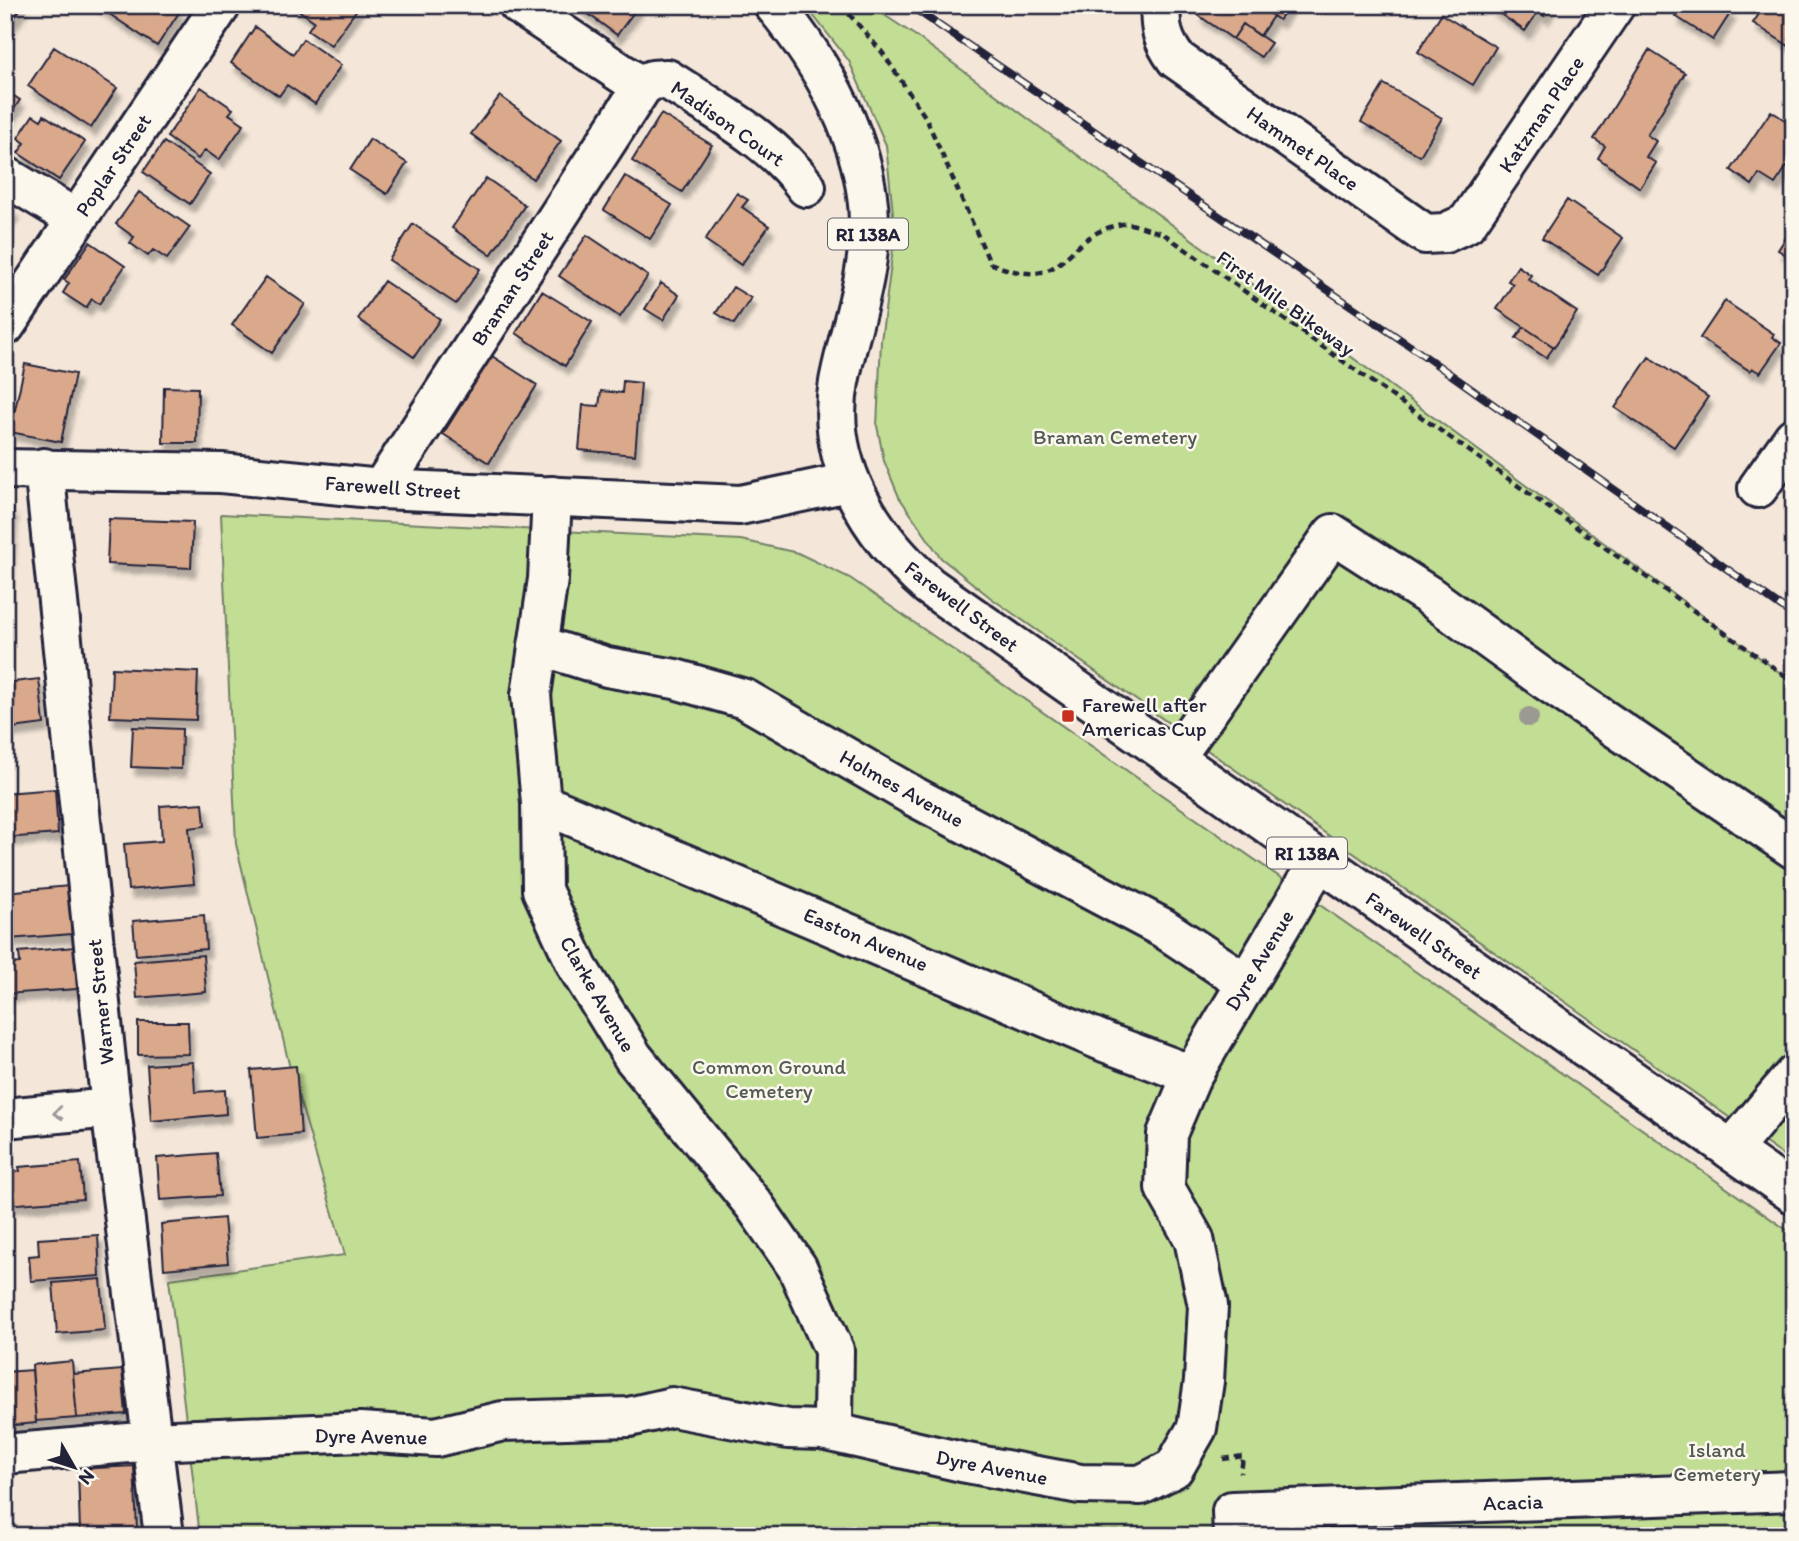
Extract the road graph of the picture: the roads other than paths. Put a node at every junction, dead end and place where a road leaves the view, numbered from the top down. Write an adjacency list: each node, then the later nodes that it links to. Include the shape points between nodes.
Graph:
1 (221, 5): 9 (street, Poplar Street)
2 (519, 5): 6 (street)
3 (774, 5): 15 (street, RI 138A, via 819,67 842,115 859,162 869,220 864,279 835,417)
4 (1615, 5): 10 (street, Katzman Place)
5 (1160, 14): 10 (street, Hammet Place, via 1164,42 1176,59 1425,234 1445,233)
6 (642, 87): 8 (street, Madison Court, via 652,80 667,79 765,144); 17 (street, Braman Street)
7 (5, 176): 9 (street)
8 (806, 187)
9 (76, 219): 11 (street, Poplar Street)
10 (1467, 223)
11 (5, 326)
12 (1794, 437): 16 (street)
13 (44, 468): 14 (street, Farewell Street); 17 (street, Farewell Street, via 221,473); 27 (street, Warner Street)
14 (5, 469)
15 (849, 482): 18 (street, Farewell Street, via 740,505); 20 (street, Farewell Street / RI 138A, via 903,563 929,586)
16 (1758, 488)
17 (382, 489): 18 (street, Farewell Street)
18 (552, 496): 19 (street, Clarke Avenue, via 548,579)
19 (538, 645): 21 (street, Clarke Avenue, via 531,695); 24 (street, Holmes Avenue, via 607,667 675,679 745,699 915,797 1163,928)
20 (1174, 759): 22 (street, via 1334,534); 23 (street, Farewell Street / RI 138A)
21 (541, 803): 25 (street, Easton Avenue); 31 (street, Clarke Avenue, via 542,890 578,968 633,1057 754,1205 797,1267 834,1350 833,1420)
22 (1794, 849)
23 (1319, 862): 24 (street, Dyre Avenue); 29 (street, Farewell Street / RI 138A)
24 (1246, 983): 25 (street, Dyre Avenue)
25 (1192, 1075): 31 (street, Dyre Avenue, via 1167,1134 1166,1188 1194,1238 1208,1306 1197,1428 1174,1468 1141,1486 1080,1484)
26 (1794, 1075): 29 (street)
27 (111, 1108): 28 (street, one-way to 28); 32 (street, Warner Street)
28 (5, 1118)
29 (1731, 1150): 30 (street, Farewell Street / RI 138A)
30 (1794, 1194)
31 (822, 1430): 32 (street, Dyre Avenue, via 788,1429 672,1407 629,1417 503,1421 436,1437 360,1432)
32 (151, 1441): 33 (street, Dyre Avenue); 37 (street, Warner Street)
33 (5, 1454)
34 (1794, 1492): 36 (street, Acacia)
35 (1237, 1519): 36 (street, Acacia)
36 (1503, 1519)
37 (164, 1536)

